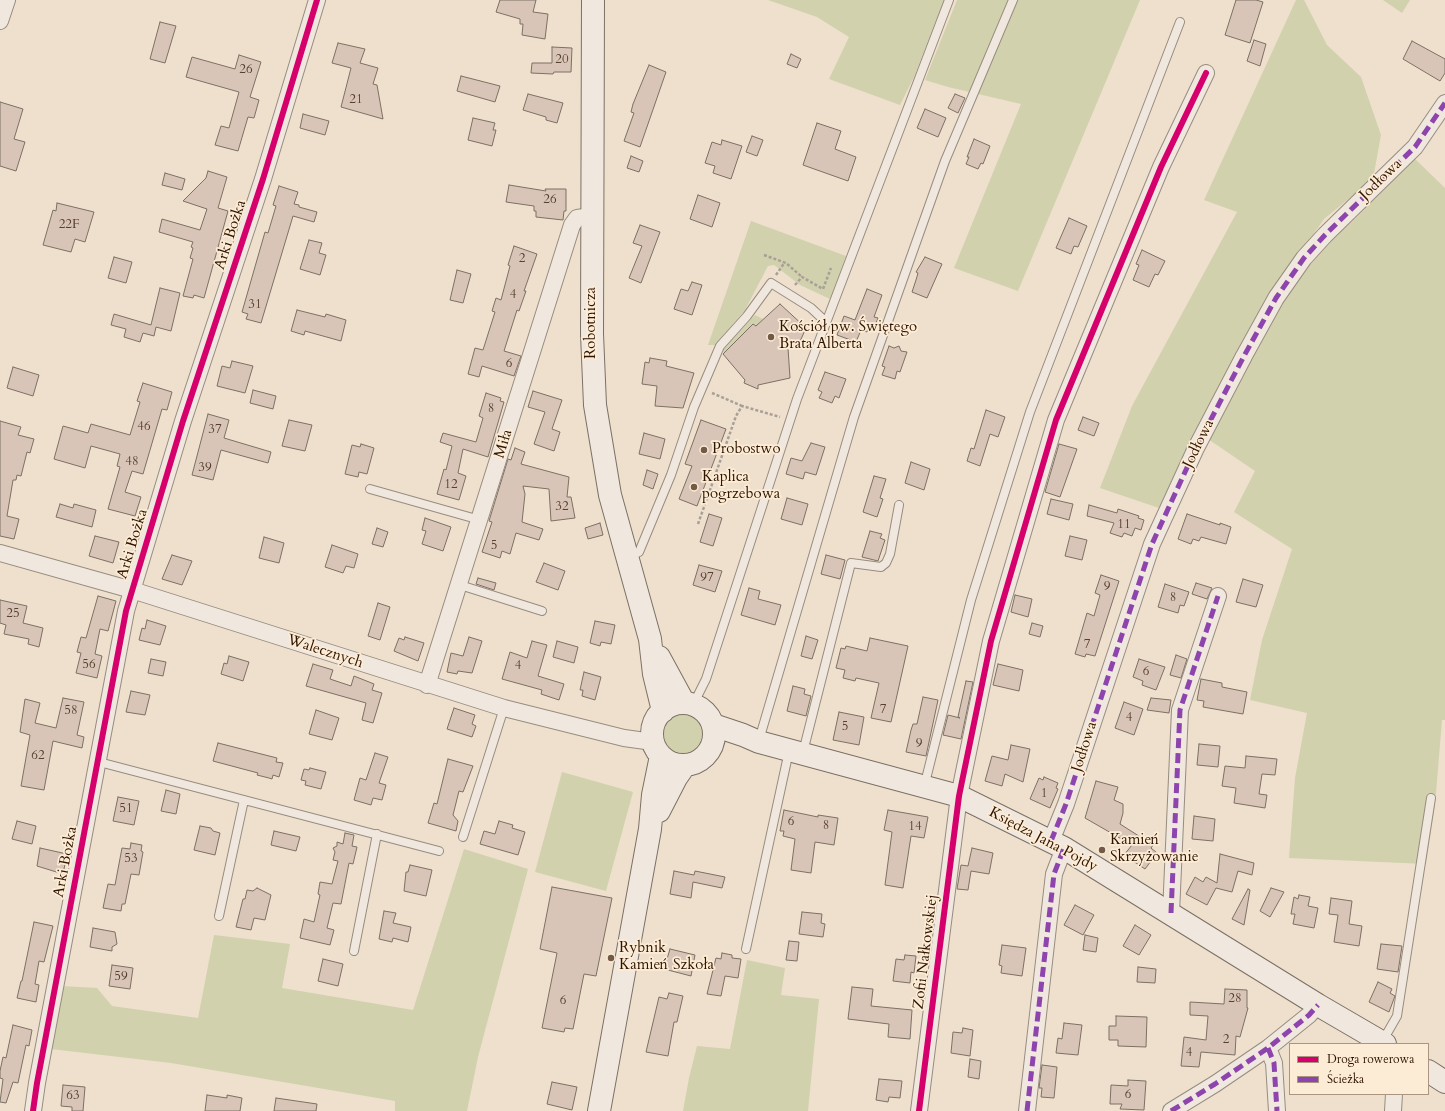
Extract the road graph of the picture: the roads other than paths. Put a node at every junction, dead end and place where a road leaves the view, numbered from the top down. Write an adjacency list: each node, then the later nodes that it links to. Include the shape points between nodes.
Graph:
1 (7, 0): 6 (street)
2 (317, 0): 18 (street, Arki Bożka, via 263,179 183,421)
3 (593, 0): 10 (street, Robotnicza)
4 (949, 0): 11 (lane)
5 (1013, 0): 27 (lane, via 945,161 854,417)
6 (0, 21)
7 (1180, 22): 33 (lane, via 1030,412 971,600)
8 (1206, 73): 34 (street, Zofii Nałkowskiej, via 1161,167 1056,420 991,641)
9 (1445, 103): 40 (street, Jodłowa, via 1415,147 1304,258 1276,298 1244,356 1196,448 1152,544 1066,804)
10 (592, 216): 14 (street, Miła, via 579,217 572,225); 16 (street, Robotnicza, via 595,405 607,480)
11 (826, 322): 16 (lane, via 811,308 771,283 747,316 720,346 640,552); 23 (lane, via 790,421 706,679)
12 (370, 489): 14 (lane)
13 (900, 505): 30 (lane, via 886,563 881,567 851,563)
14 (480, 520): 17 (street, Miła)
15 (0, 553): 18 (street, Walecznych)
16 (627, 557): 21 (street, Robotnicza)
17 (460, 585): 20 (lane); 22 (street, Miła)
18 (132, 590): 22 (street, Walecznych); 31 (street, Arki Bożka)
19 (1218, 596): 42 (street, via 1180,710)
20 (542, 611)
21 (650, 639): 23 (street, Robotnicza); 25 (street, Robotnicza, via 654,674)
22 (427, 685): 24 (street, Walecznych)
23 (689, 704): 25 (street, via 672,705); 26 (street, via 706,713)
24 (504, 708): 28 (street, Walecznych, via 624,738); 39 (lane)
25 (663, 711): 28 (street, via 653,725)
26 (713, 725): 27 (street, Księdza Jana Pojdy); 29 (street, via 714,738)
27 (758, 742): 29 (street, Księdza Jana Pojdy, via 742,747); 30 (street, Księdza Jana Pojdy)
28 (657, 749): 32 (street, via 675,764); 37 (street)
29 (710, 750): 32 (street, via 699,761)
30 (796, 752): 33 (street, Księdza Jana Pojdy); 44 (lane)
31 (99, 762): 36 (lane); 50 (street, Arki Bożka)
32 (685, 765): 37 (street)
33 (924, 786): 34 (street, Księdza Jana Pojdy)
34 (959, 796): 40 (street, Księdza Jana Pojdy); 52 (street, Zofii Nałkowskiej)
35 (1430, 798): 47 (lane, via 1398,1016)
36 (244, 800): 38 (lane); 43 (lane)
37 (650, 829): 51 (street)
38 (377, 834): 41 (lane); 45 (lane)
39 (463, 837)
40 (1057, 845): 42 (street, Księdza Jana Pojdy); 53 (street, Jodłowa)
41 (439, 851)
42 (1171, 913): 46 (street, Księdza Jana Pojdy)
43 (219, 916)
44 (746, 949)
45 (354, 951)
46 (1318, 1005): 47 (street, Księdza Jana Pojdy); 48 (street)
47 (1384, 1043)
48 (1268, 1048): 54 (street); 55 (street, via 1274,1063)
49 (1394, 1095): 56 (street)
50 (33, 1111)
51 (599, 1111)
52 (920, 1111)
53 (1027, 1111)
54 (1171, 1111)
55 (1277, 1111)
56 (1393, 1111)

